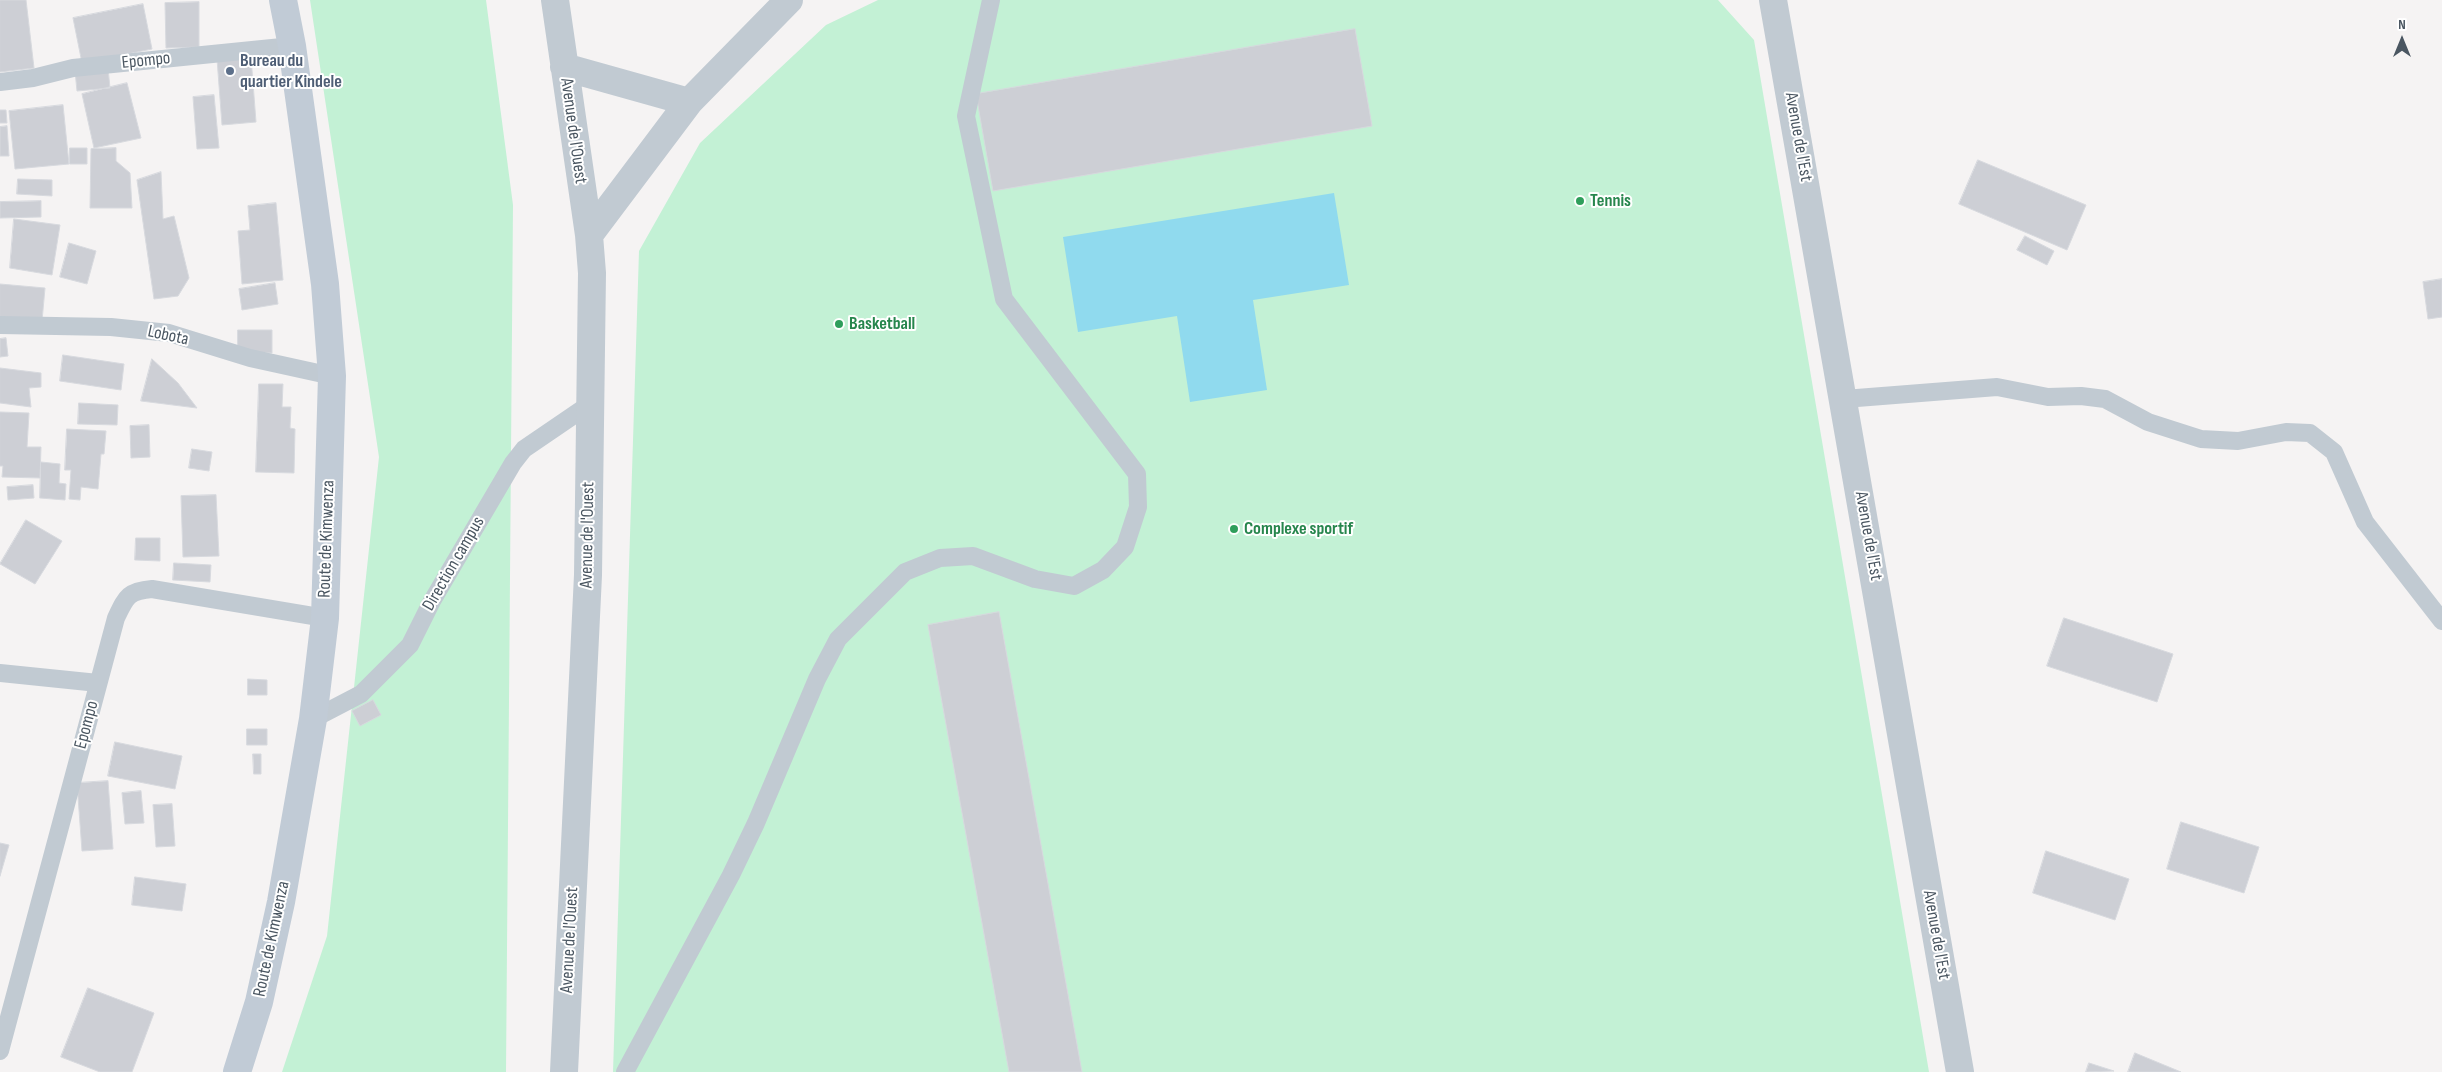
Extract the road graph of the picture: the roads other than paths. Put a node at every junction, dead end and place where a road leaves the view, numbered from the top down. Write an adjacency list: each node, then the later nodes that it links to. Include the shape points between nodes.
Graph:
1 (283, 0): 6 (street, Route de Kimwenza)
2 (555, 0): 7 (street, Avenue de l'Ouest)
3 (789, 0): 9 (street)
4 (991, 0): 23 (lane, via 966,116 1004,299 1137,474 1138,507 1125,547 1103,570 1074,586 1035,579 973,556 940,558 906,572 838,639 817,679 735,866)
5 (1773, 0): 13 (street, Avenue de l'Est)
6 (292, 46): 8 (lane, Epompo, via 72,68); 12 (street, Route de Kimwenza, via 325,284)
7 (564, 67): 9 (street); 10 (street, Avenue de l'Ouest)
8 (0, 82)
9 (689, 102): 10 (street)
10 (589, 235): 14 (street, Avenue de l'Ouest, via 592,273)
11 (0, 325): 12 (lane, Lobota, via 112,327 169,333 250,358)
12 (332, 376): 15 (street, Route de Kimwenza)
13 (1844, 399): 16 (lane, via 1997,387 2048,397 2105,399 2148,422 2201,440 2238,441 2286,432 2310,433 2334,452 2365,522); 24 (street, Avenue de l'Est)
14 (590, 404): 19 (lane, Direction campus, via 524,448 432,601 410,645 360,694); 22 (street, Avenue de l'Ouest, via 588,575)
15 (325, 618): 18 (lane, Epompo, via 152,589 135,590 125,598 116,618); 19 (street, Route de Kimwenza)
16 (2442, 621)
17 (0, 673): 18 (lane)
18 (98, 683): 20 (lane, Epompo)
19 (313, 719): 21 (street, Route de Kimwenza, via 281,902 259,1002)
20 (0, 1051)
21 (237, 1072)
22 (564, 1072)
23 (626, 1072)
24 (1960, 1072)

